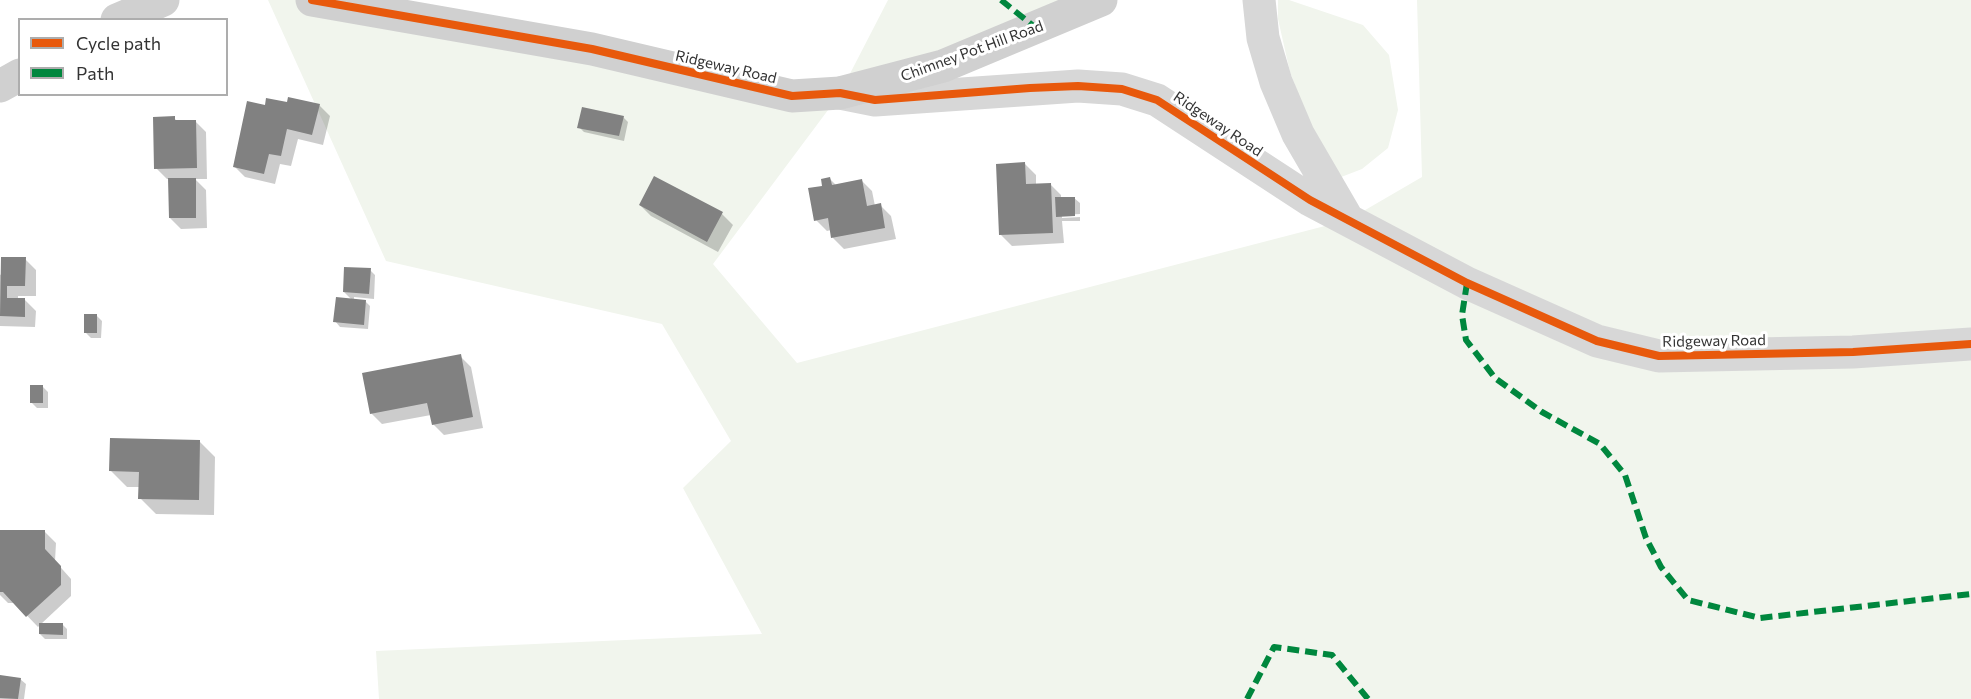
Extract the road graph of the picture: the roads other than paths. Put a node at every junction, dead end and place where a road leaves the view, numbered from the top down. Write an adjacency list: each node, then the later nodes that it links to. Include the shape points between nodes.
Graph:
1 (163, 0): 5 (street)
2 (312, 0): 8 (street, Ridgeway Road, via 592,49 792,96)
3 (1101, 0): 8 (street, Chimney Pot Hill Road, via 943,66)
4 (1259, 0): 9 (street, via 1263,38 1276,82 1298,134)
5 (122, 18)
6 (18, 76): 7 (street)
7 (0, 86)
8 (840, 93): 9 (street, Ridgeway Road, via 875,100 1030,88 1122,89 1158,100 1310,200)
9 (1348, 220): 10 (street, Ridgeway Road, via 1467,283 1597,341 1659,356 1853,352)
10 (1971, 344)

